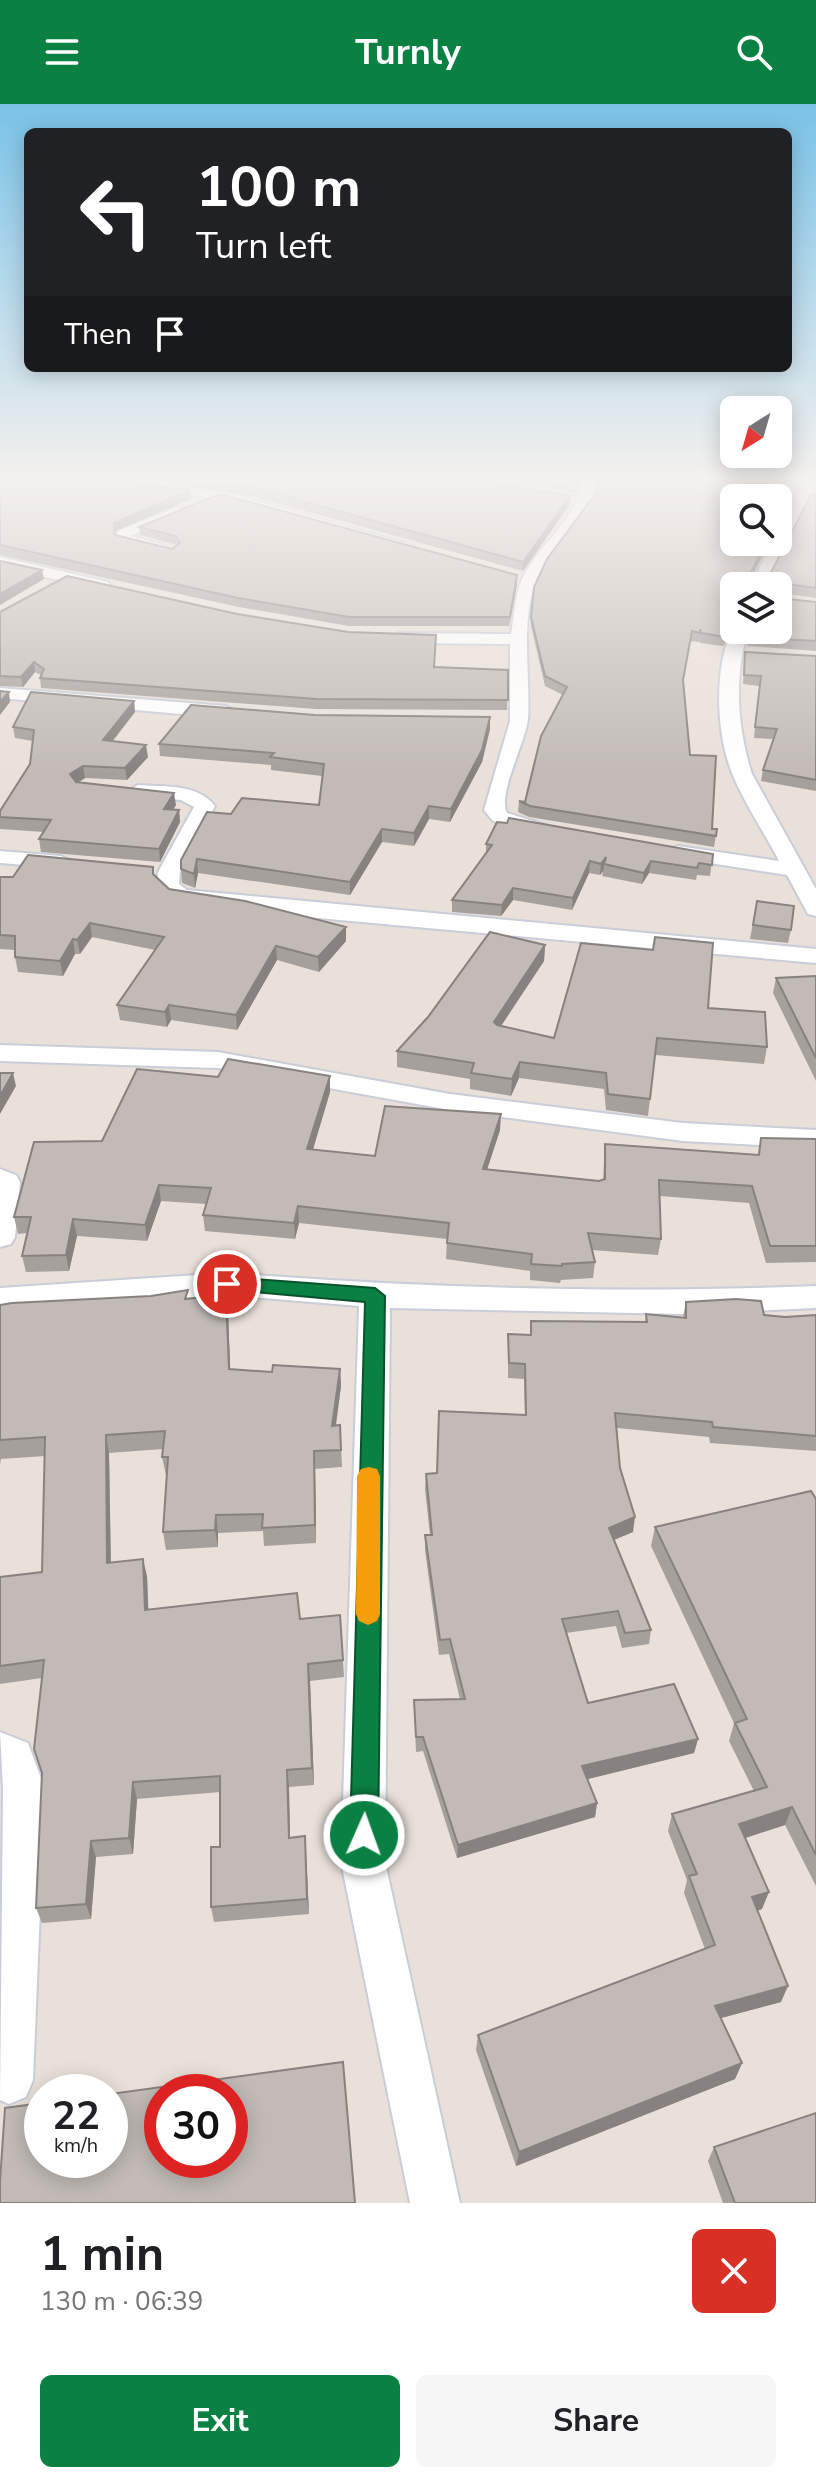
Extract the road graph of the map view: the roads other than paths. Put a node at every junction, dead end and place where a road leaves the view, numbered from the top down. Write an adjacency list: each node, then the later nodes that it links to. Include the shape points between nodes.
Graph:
1 (63, 578): 5 (street)
2 (70, 578): 4 (street)
3 (521, 578): 7 (street)
4 (123, 589)
5 (39, 592)
6 (387, 637): 7 (street)
7 (518, 639): 14 (street, via 511,721 494,810 523,826)
8 (735, 644): 9 (street)
9 (731, 653): 10 (street); 18 (street, via 734,751)
10 (759, 654)
11 (0, 693): 12 (street)
12 (239, 713)
13 (114, 789): 20 (street, via 186,795 205,806 161,871 179,895)
14 (564, 834)
15 (653, 849): 18 (street)
16 (0, 857): 17 (street)
17 (77, 863)
18 (794, 870): 19 (street)
19 (816, 909)
20 (816, 956)
21 (0, 1053): 22 (street, via 218,1060 450,1102 683,1132)
22 (816, 1139)
23 (0, 1179): 24 (street, via 6,1182)
24 (0, 1237)
25 (375, 1296): 26 (street, via 683,1303); 27 (street, via 227,1284); 30 (street, via 363,1862)
26 (816, 1297)
27 (0, 1299)
28 (0, 1752): 29 (street, via 13,1757 24,1789)
29 (9, 2080)
30 (435, 2203)

